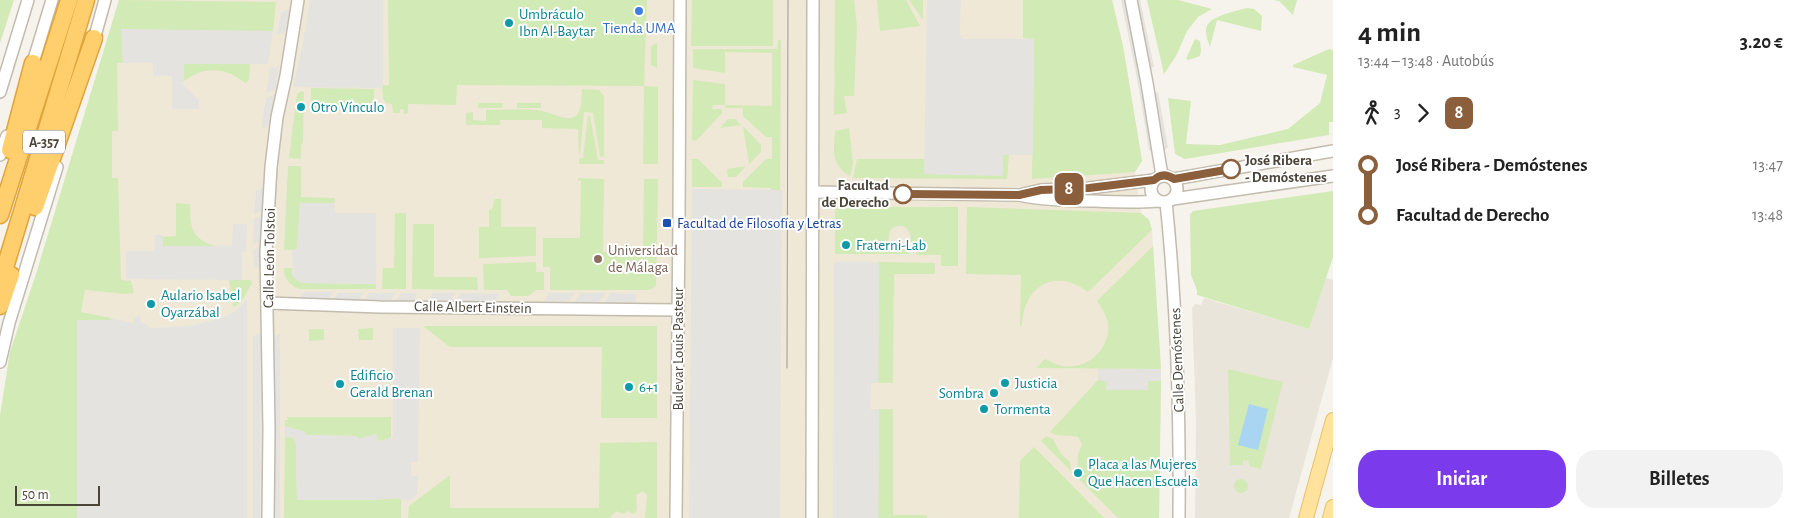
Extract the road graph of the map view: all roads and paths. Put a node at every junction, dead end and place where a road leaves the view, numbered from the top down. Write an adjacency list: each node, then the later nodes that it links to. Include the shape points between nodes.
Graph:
1 (28, 0): 12 (street)
2 (52, 0): 11 (street)
3 (69, 0): 22 (highway, A-357)
4 (86, 0): 23 (highway, A-357)
5 (105, 0): 10 (street)
6 (298, 0): 24 (street, Calle León Tolstoi, via 277,117 272,167 266,252)
7 (680, 0): 26 (street, Bulevar Louis Pasteur)
8 (814, 0): 19 (street)
9 (1131, 0): 16 (street, via 1147,83)
10 (94, 38): 25 (highway); 27 (street)
11 (33, 63): 14 (street); 18 (highway)
12 (0, 92)
13 (1333, 151): 17 (street)
14 (0, 155)
15 (1333, 176): 21 (street)
16 (1158, 178): 17 (street, via 1166,175); 20 (street); 21 (street, via 1151,192)
17 (1174, 179): 21 (street, via 1178,185 1177,193)
18 (0, 185)
19 (813, 192): 20 (street); 32 (street)
20 (1019, 195): 21 (street, via 1040,200)
21 (1166, 201): 33 (street, Calle Demóstenes, via 1179,375)
22 (0, 215)
23 (0, 284)
24 (268, 303): 26 (street, Calle Albert Einstein); 30 (street, Calle León Tolstoi)
25 (0, 306)
26 (678, 310): 31 (street, Bulevar Louis Pasteur)
27 (0, 362)
28 (1333, 420): 34 (main road)
29 (1333, 507): 35 (main road)
30 (268, 518)
31 (676, 518)
32 (812, 518)
33 (1179, 518)
34 (1306, 518)
35 (1330, 518)

